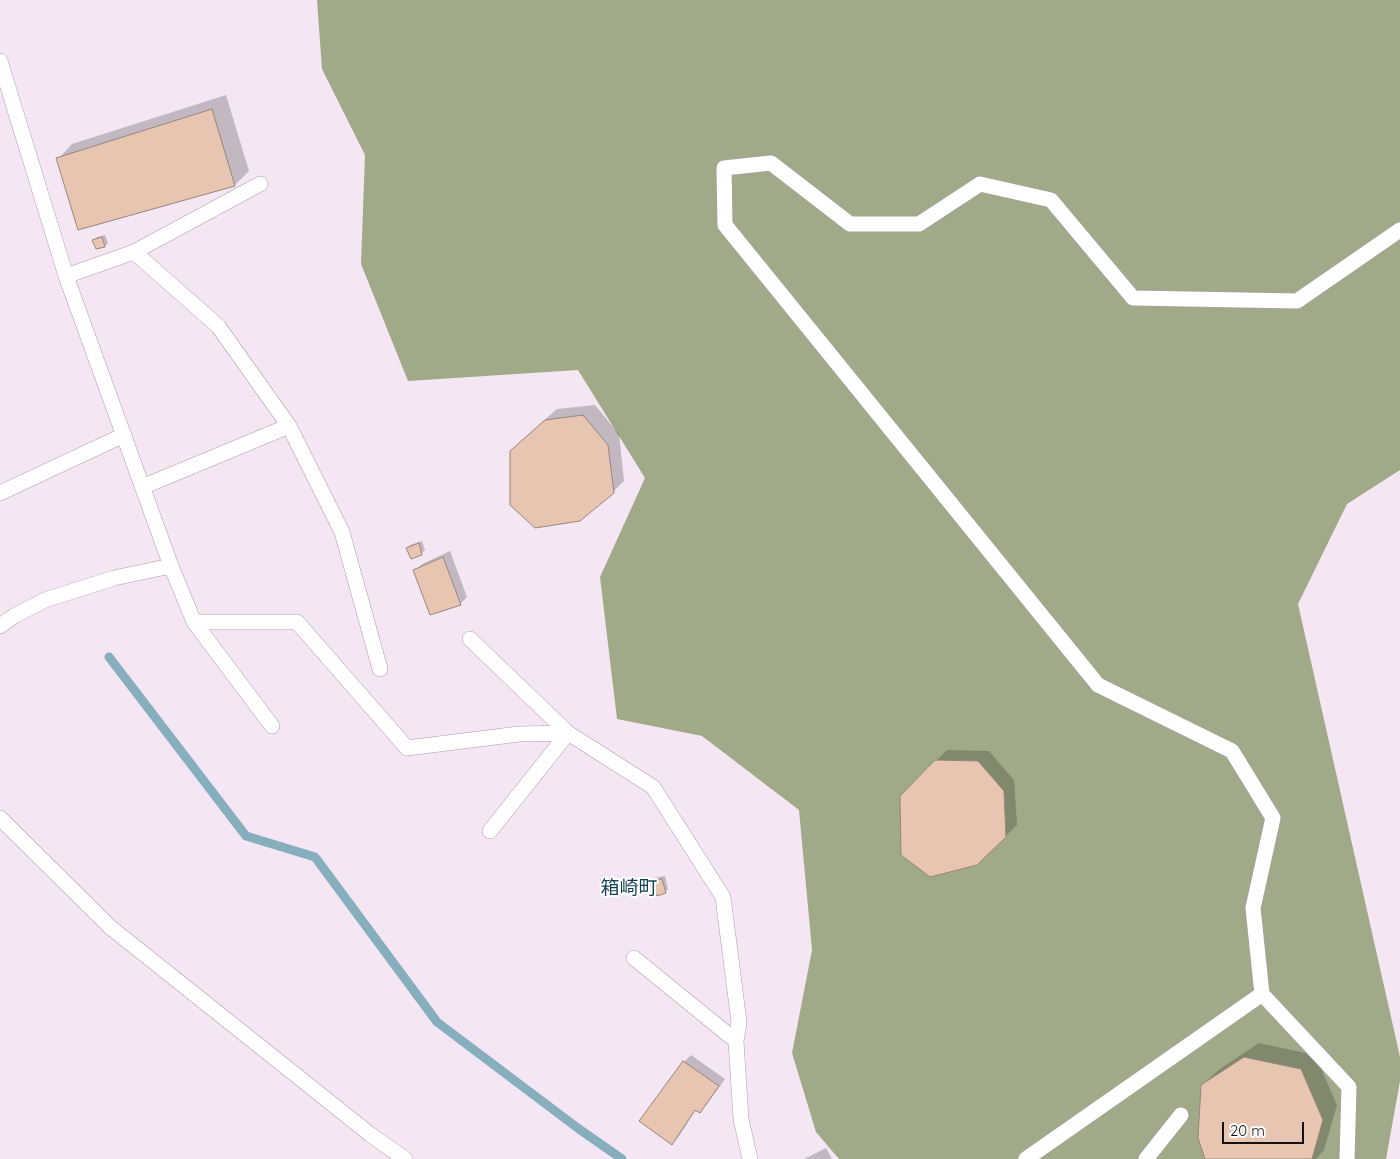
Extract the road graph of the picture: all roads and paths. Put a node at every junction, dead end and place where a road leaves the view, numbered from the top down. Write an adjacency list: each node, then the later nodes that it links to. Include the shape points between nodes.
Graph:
1 (0, 61): 5 (lane)
2 (260, 184): 4 (lane)
3 (1400, 230): 20 (lane, via 1297,300 1133,298 1051,200 980,184 919,224 850,224 770,163 724,168 725,225 1098,686 1232,751 1273,818 1253,908)
4 (134, 252): 5 (lane); 6 (lane, via 218,326)
5 (66, 276): 7 (lane)
6 (289, 426): 8 (lane); 14 (lane, via 342,532)
7 (124, 436): 8 (lane); 9 (lane)
8 (142, 487): 10 (lane)
9 (0, 494)
10 (171, 566): 11 (lane); 12 (lane, via 114,578 45,600)
11 (194, 622): 15 (lane); 16 (lane, via 297,622 407,748 519,734)
12 (0, 626)
13 (470, 639): 16 (lane)
14 (380, 669)
15 (272, 726)
16 (568, 733): 18 (lane); 21 (lane, via 653,787 723,897 739,1022)
17 (0, 818): 23 (lane, via 110,927)
18 (490, 831)
19 (634, 958): 21 (lane)
20 (1262, 994): 25 (lane); 27 (lane, via 1349,1087)
21 (736, 1041): 24 (lane, via 741,1119)
22 (1181, 1115): 26 (lane)
23 (405, 1159)
24 (750, 1159)
25 (1026, 1159)
26 (1146, 1159)
27 (1347, 1159)

